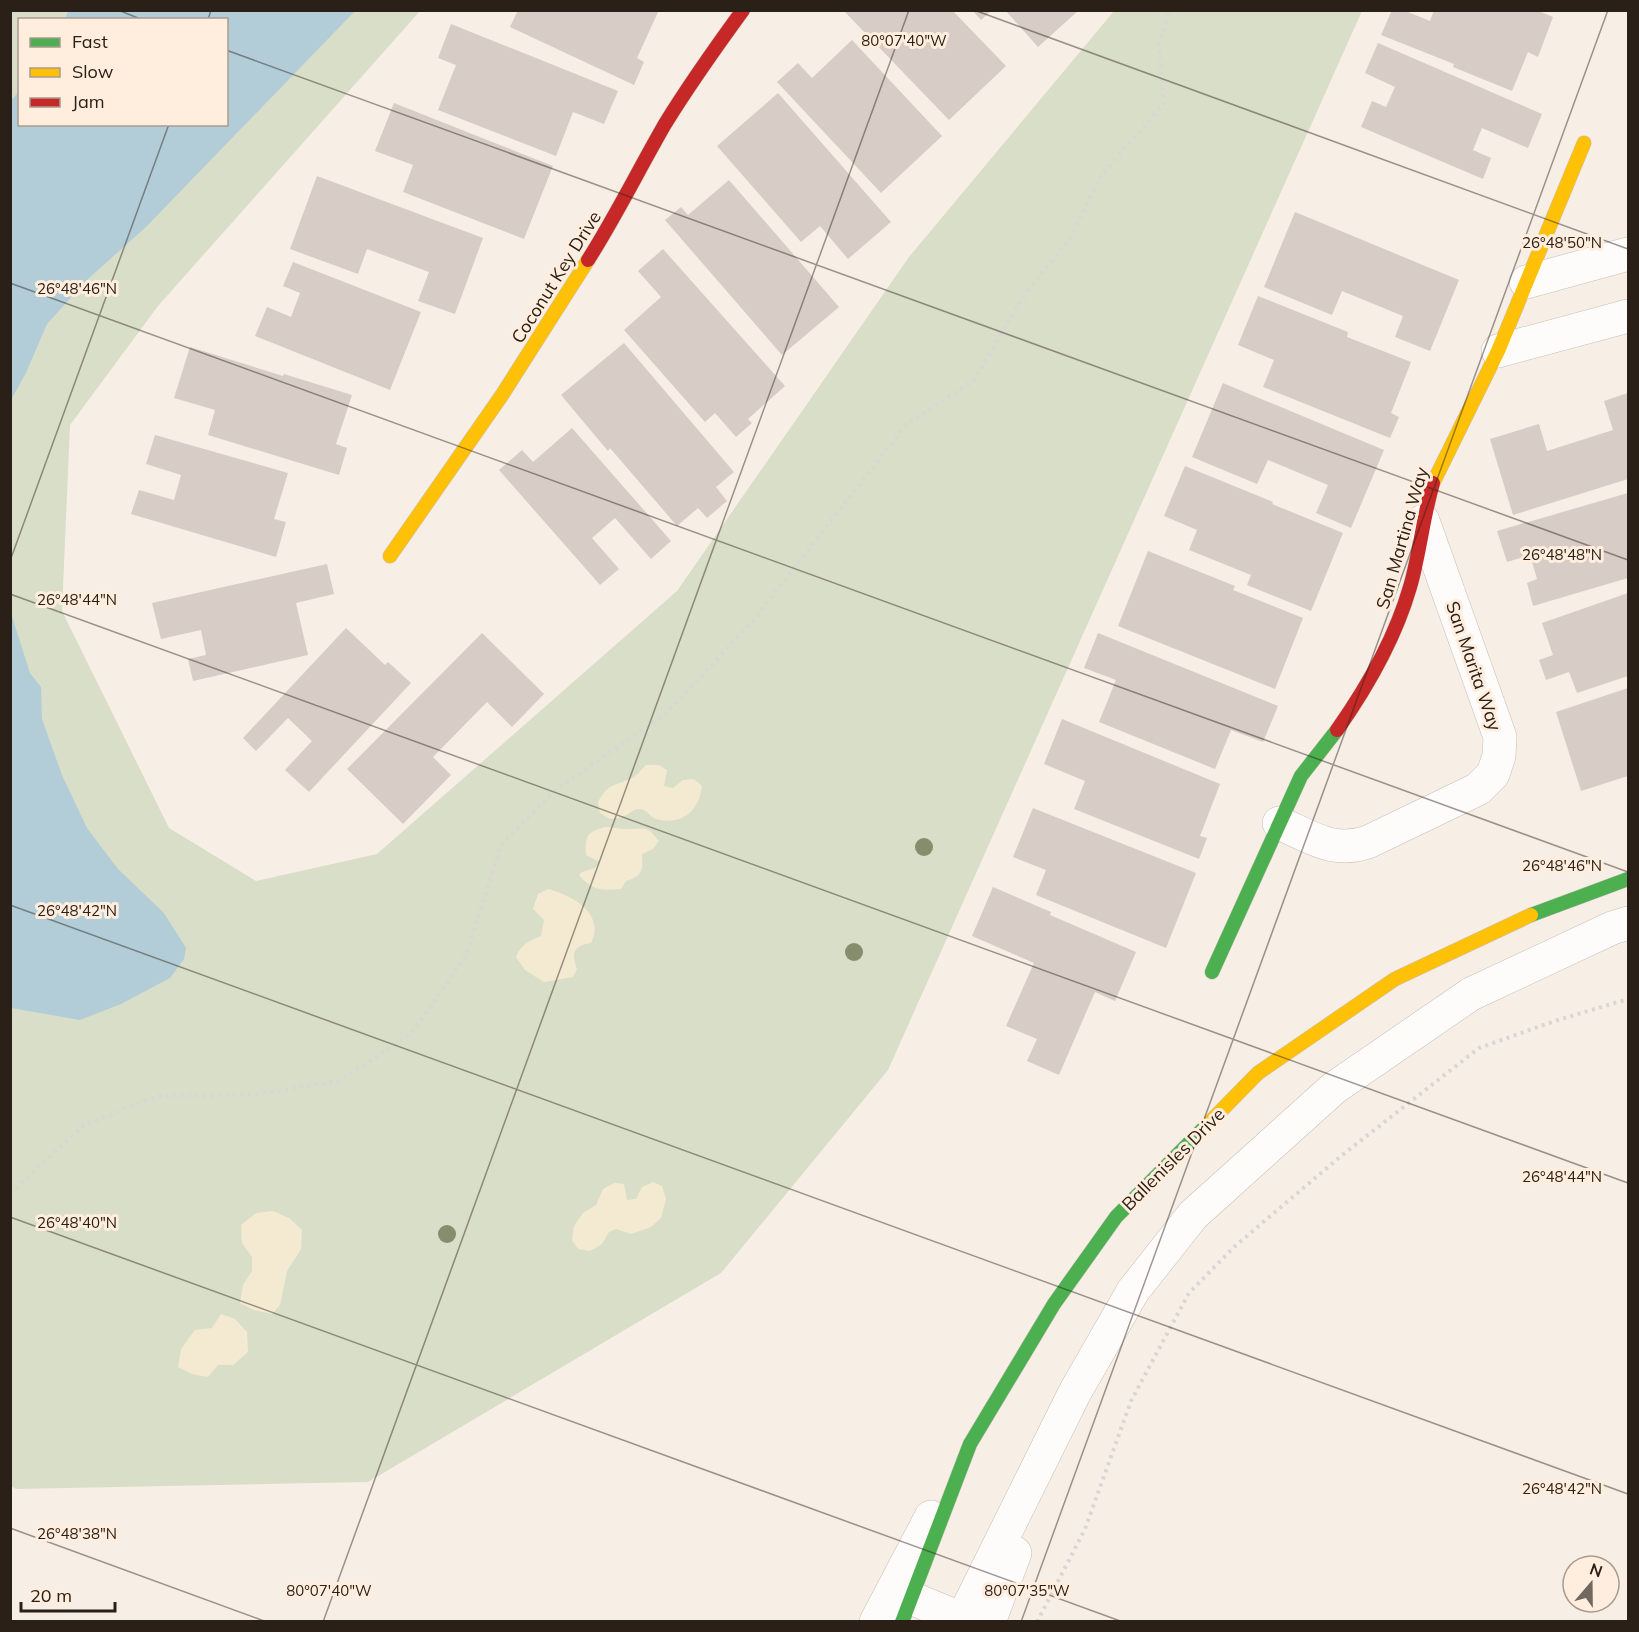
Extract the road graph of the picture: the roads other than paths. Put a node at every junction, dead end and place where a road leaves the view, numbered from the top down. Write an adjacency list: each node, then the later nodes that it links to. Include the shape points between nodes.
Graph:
1 (743, 10): 8 (street, Coconut Key Drive, via 667,123 544,333)
2 (1584, 143): 4 (street)
3 (1629, 254): 4 (street)
4 (1526, 282): 6 (street)
5 (1629, 316): 6 (street)
6 (1498, 351): 7 (street, San Martina Way, via 1432,484)
7 (1423, 521): 9 (street, San Martina Way, via 1410,587 1391,639 1366,688 1300,776); 9 (street, San Marita Way, via 1500,737 1493,774 1478,789 1351,847 1330,845)
8 (390, 556)
9 (1279, 823): 12 (street)
10 (1629, 879): 13 (street, Ballenisles Drive, via 1536,913 1395,979 1258,1073 1116,1217 1054,1304)
11 (1629, 923): 15 (street, via 1471,994 1334,1088 1194,1215 1133,1291 1075,1392)
12 (1212, 972)
13 (970, 1444): 14 (street, Ballenisles Drive); 16 (street)
14 (907, 1610): 15 (street)
15 (971, 1621)
16 (876, 1622)

